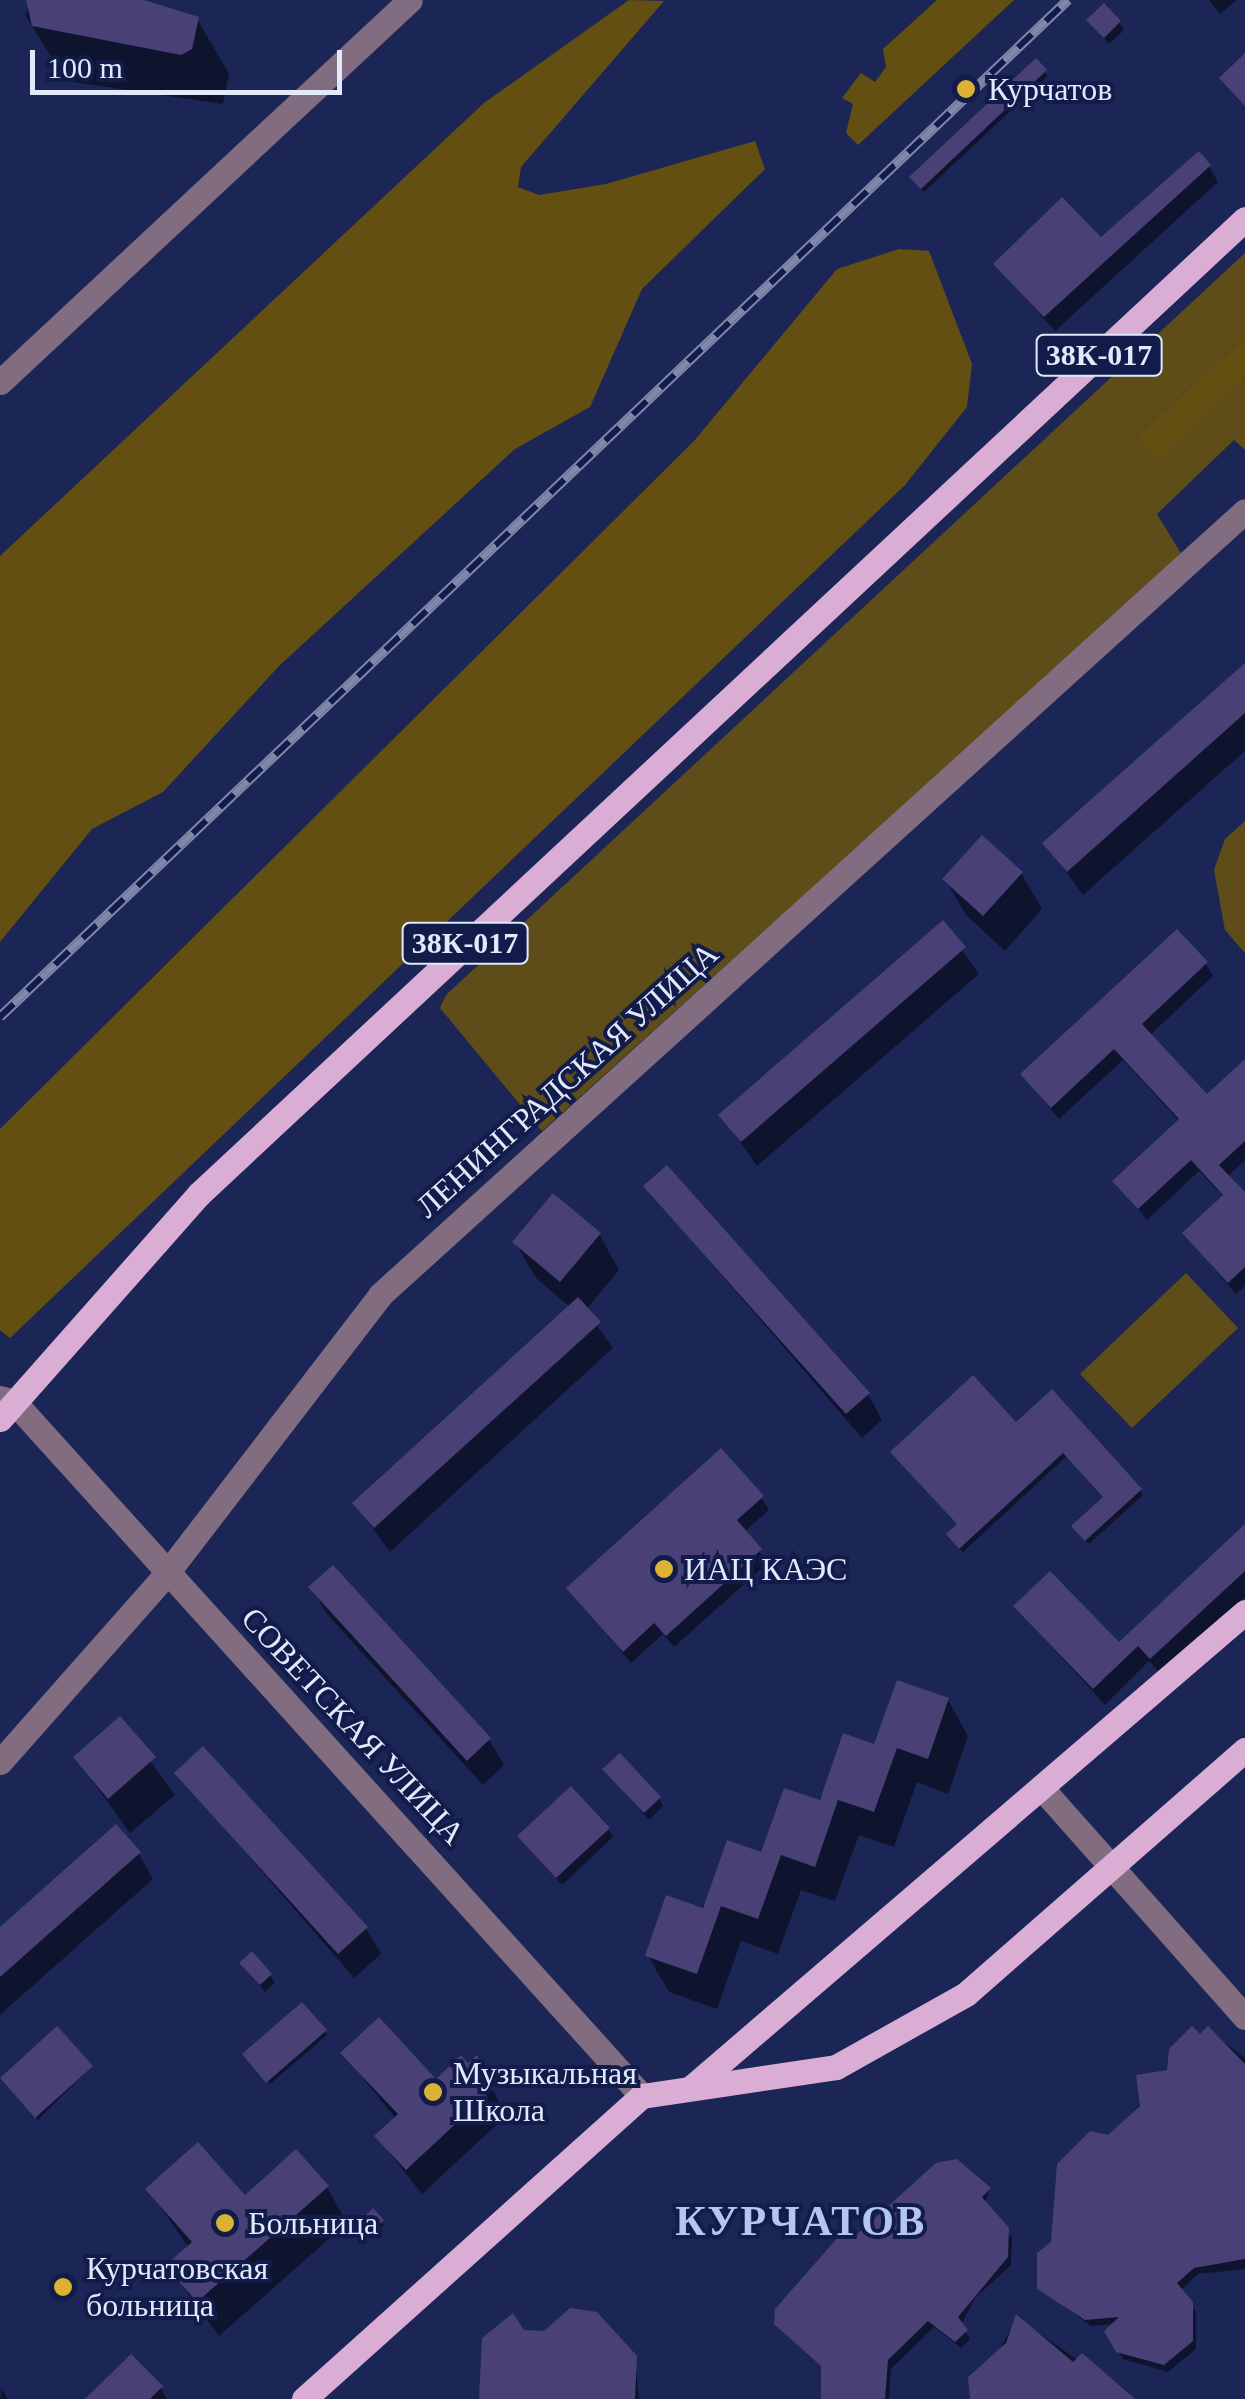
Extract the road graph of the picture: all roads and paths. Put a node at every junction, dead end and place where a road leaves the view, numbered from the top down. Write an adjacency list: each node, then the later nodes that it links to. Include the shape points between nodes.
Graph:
1 (410, 0): 3 (street)
2 (1245, 219): 5 (main road, 38К-017, via 199,1194)
3 (0, 382)
4 (1245, 511): 6 (street, ЛЕНИНГРАДСКАЯ УЛИЦА, via 380,1295)
5 (5, 1406): 6 (street, СОВЕТСКАЯ УЛИЦА)
6 (167, 1573): 9 (street, ЛЕНИНГРАДСКАЯ УЛИЦА); 14 (street, СОВЕТСКАЯ УЛИЦА)
7 (1245, 1612): 10 (main road)
8 (1245, 1750): 11 (main road)
9 (0, 1762)
10 (1045, 1792): 11 (street); 13 (main road)
11 (1112, 1870): 12 (street); 13 (main road, via 966,1994 836,2068)
12 (1245, 2016)
13 (692, 2087): 14 (main road)
14 (642, 2096): 15 (main road)
15 (304, 2399)

